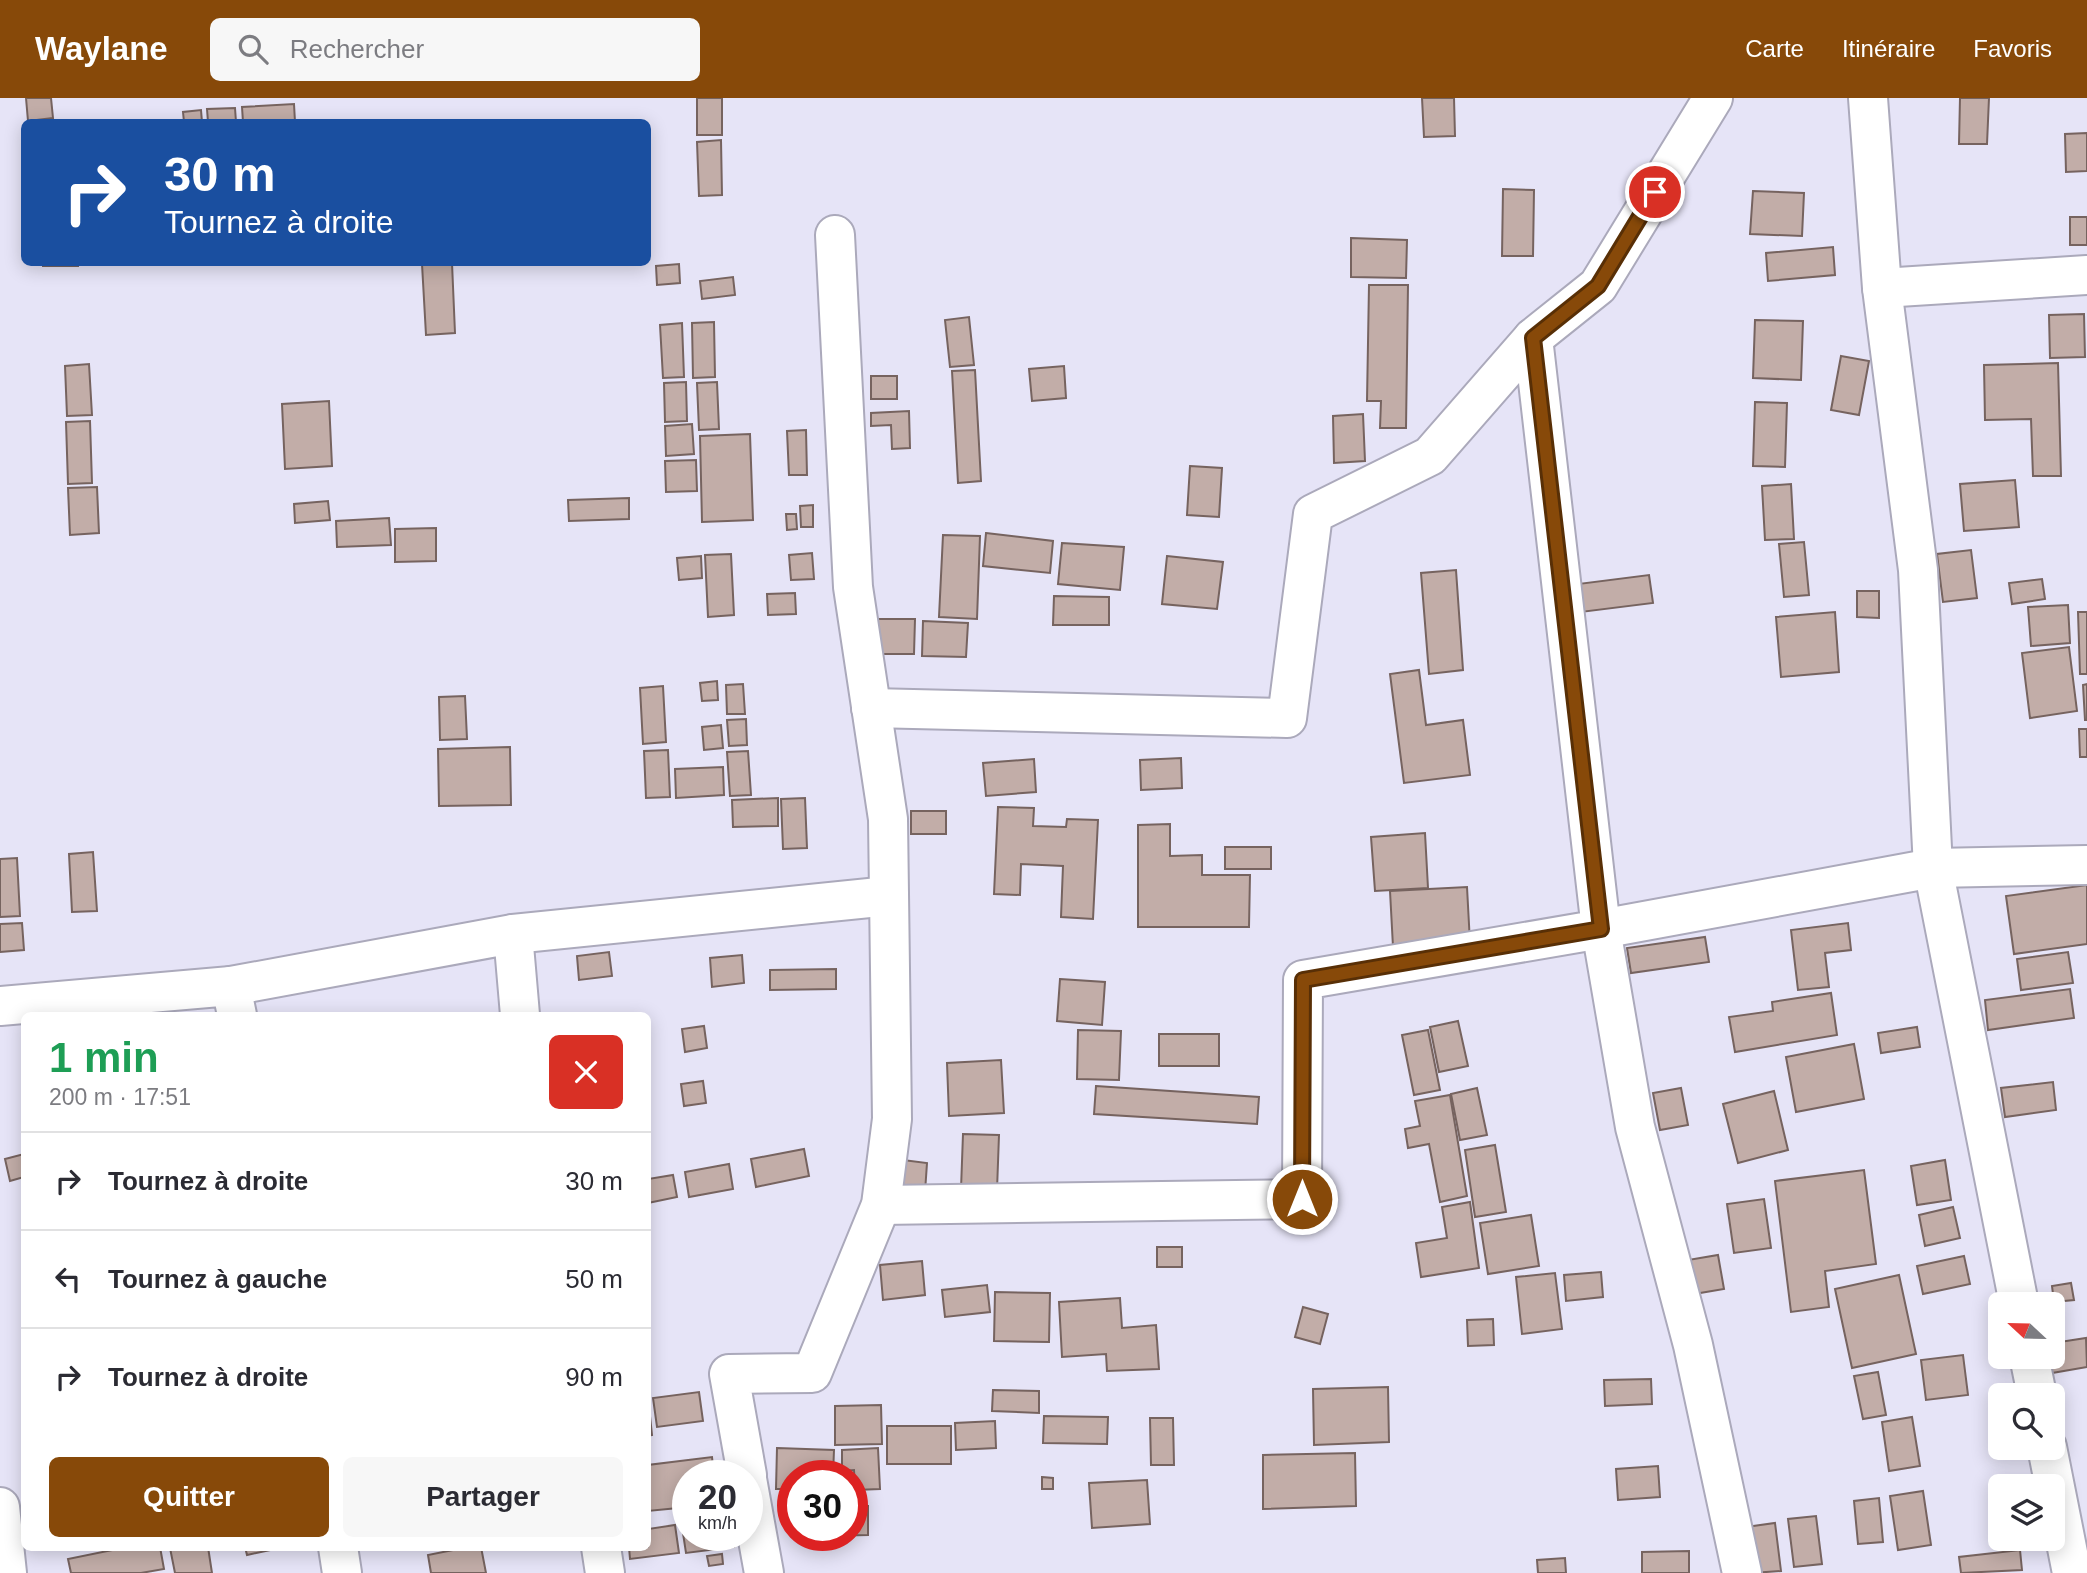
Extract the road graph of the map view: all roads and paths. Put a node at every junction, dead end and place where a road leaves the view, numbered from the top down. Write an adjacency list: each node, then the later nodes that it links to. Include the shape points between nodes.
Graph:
1 (1713, 98): 6 (street, via 1598,286)
2 (1868, 98): 5 (street)
3 (835, 235): 7 (street, via 853,587)
4 (2087, 275): 5 (street)
5 (1882, 288): 9 (street, via 1918,570)
6 (1533, 338): 7 (street, via 1430,457 1313,514 1286,718); 11 (street)
7 (871, 708): 10 (street, via 888,819)
8 (2087, 865): 9 (street)
9 (1933, 868): 11 (street); 17 (street)
10 (890, 896): 12 (street); 16 (street, via 892,1119)
11 (1601, 929): 16 (street, via 1303,980 1302,1199); 28 (street, via 1635,1127 1693,1345)
12 (513, 934): 13 (street); 15 (street)
13 (234, 1000): 14 (street)
14 (0, 1006)
15 (520, 1012)
16 (881, 1205): 18 (street, via 812,1373 729,1374)
17 (2017, 1292)
18 (744, 1460)
19 (2050, 1460): 29 (street)
20 (0, 1507): 24 (street)
21 (339, 1551): 25 (street)
22 (602, 1551): 26 (street)
23 (760, 1551): 27 (street)
24 (7, 1573)
25 (342, 1573)
26 (606, 1573)
27 (764, 1573)
28 (1742, 1573)
29 (2072, 1573)

